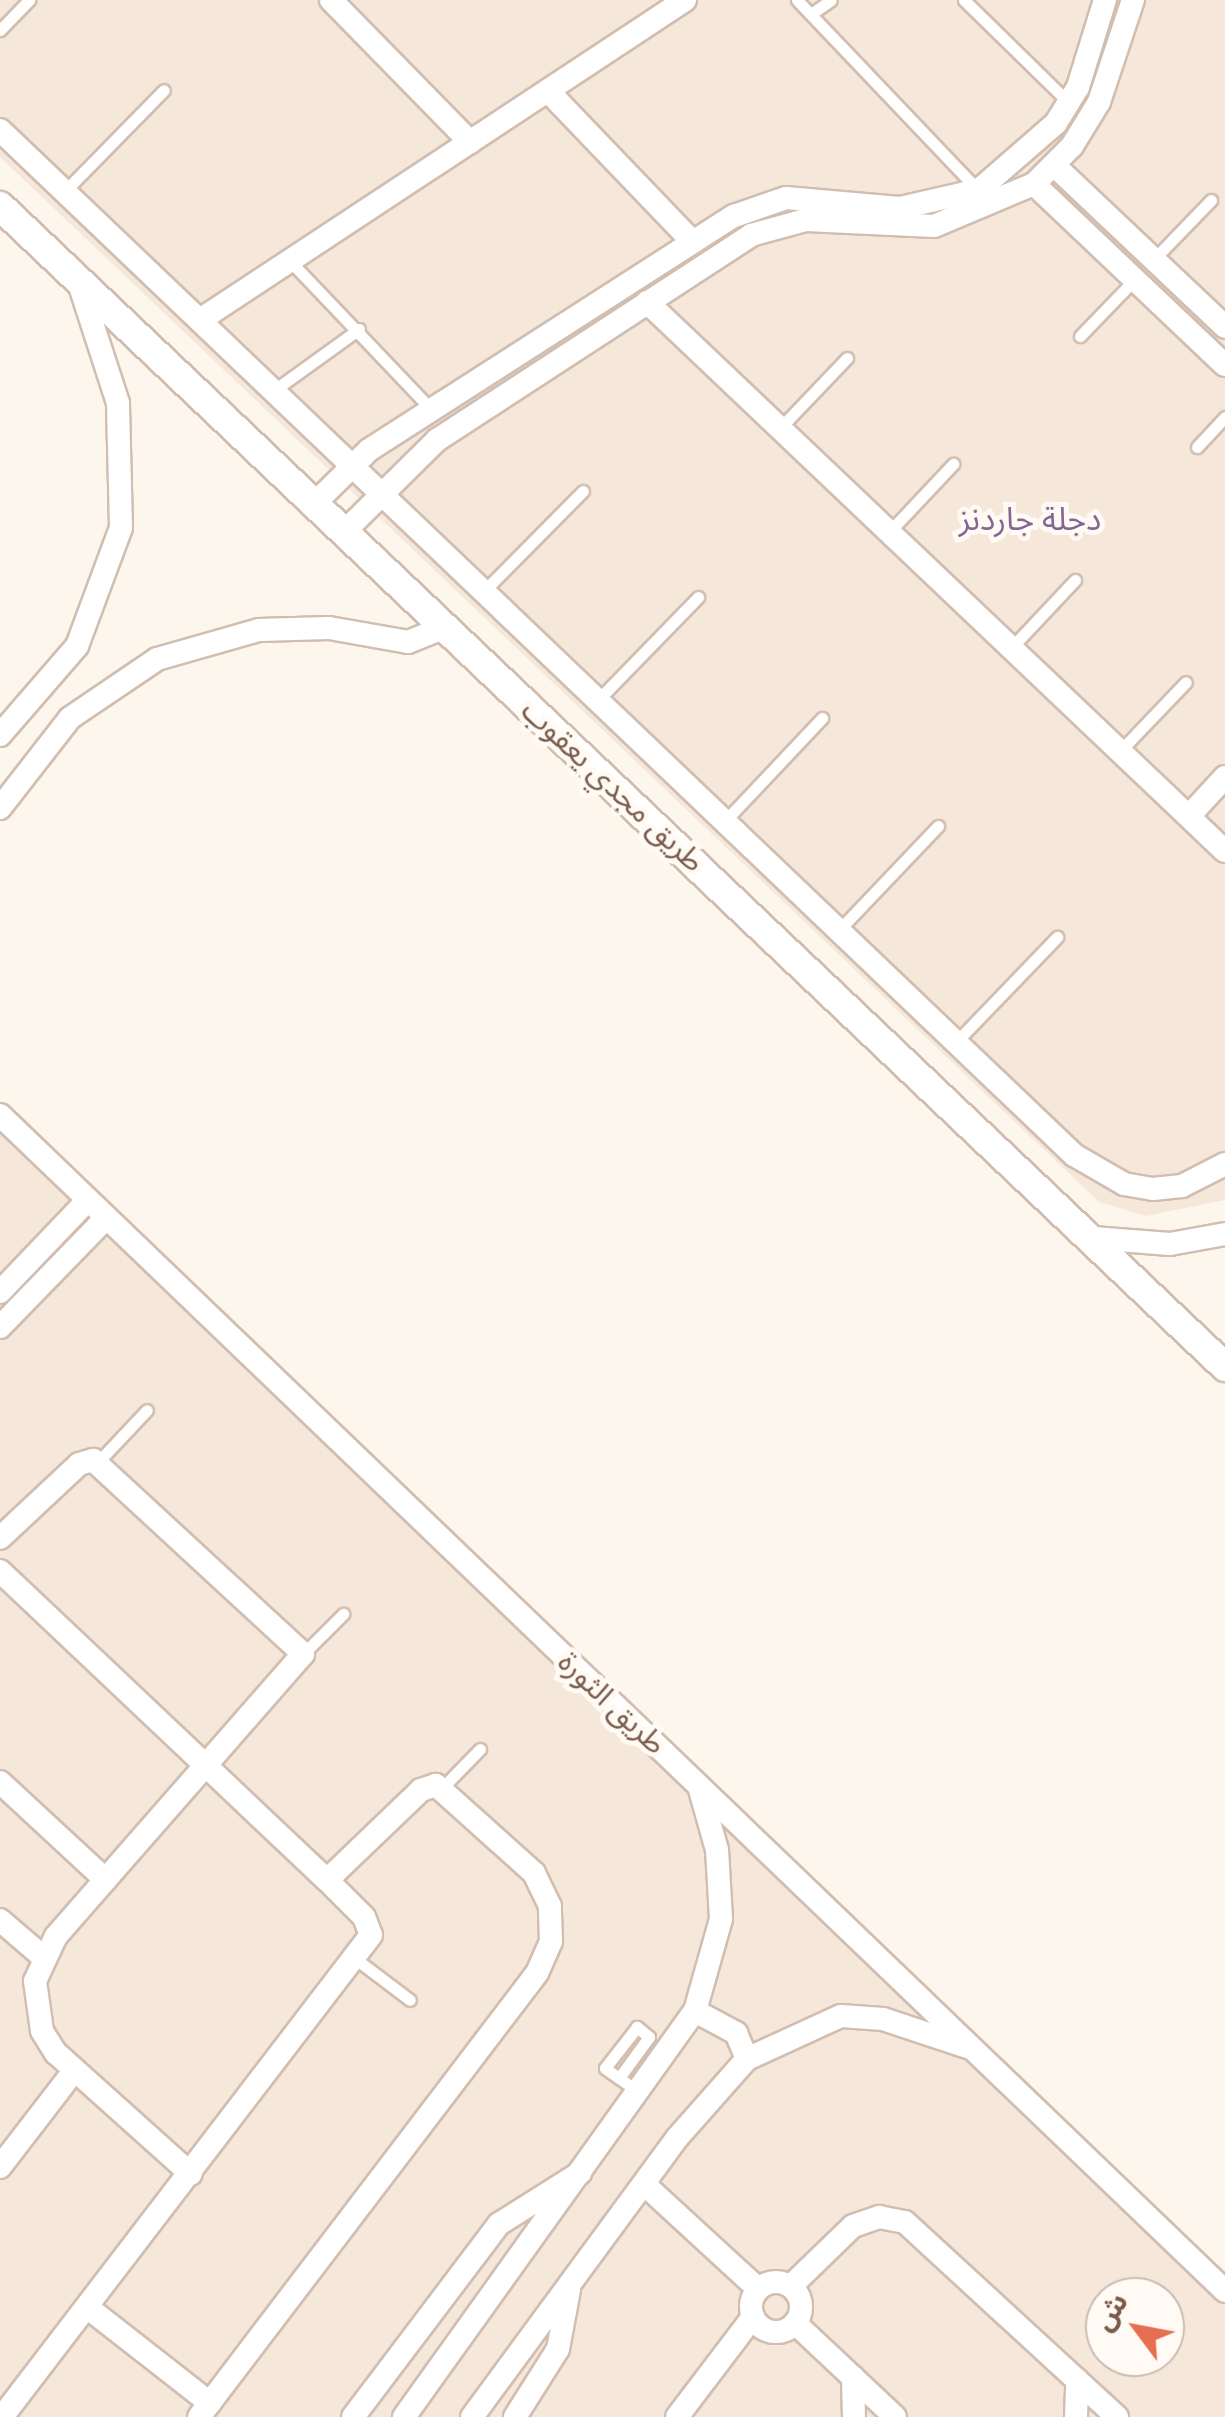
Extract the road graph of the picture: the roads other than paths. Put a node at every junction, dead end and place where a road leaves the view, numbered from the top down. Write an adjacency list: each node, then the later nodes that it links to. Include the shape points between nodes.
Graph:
1 (28, 0): 10 (lane)
2 (331, 0): 15 (street)
3 (685, 0): 12 (street)
4 (798, 0): 9 (lane)
5 (831, 0): 9 (lane)
6 (964, 0): 13 (lane)
7 (1106, 0): 13 (street)
8 (1133, 0): 17 (street, via 1099,102)
9 (811, 14): 18 (lane)
10 (0, 30)
11 (164, 90): 19 (lane)
12 (548, 91): 15 (street); 24 (street)
13 (1069, 103): 16 (street)
14 (0, 130): 19 (street)
15 (470, 142): 26 (street)
16 (1025, 156): 17 (street); 18 (street)
17 (1044, 176): 23 (street, via 934,226 806,220); 25 (street); 27 (street)
18 (979, 190): 22 (street, via 900,208 786,198)
19 (64, 191): 30 (street)
20 (1211, 200): 25 (lane)
21 (0, 206): 28 (street, طريق مجدي يعقوب)
22 (734, 216): 23 (street); 24 (street)
23 (751, 235): 29 (street)
24 (692, 242): 37 (street)
25 (1154, 259): 31 (street)
26 (290, 260): 30 (street); 32 (lane)
27 (1135, 279): 33 (lane); 35 (street)
28 (78, 280): 45 (street, طريق مجدي يعقوب); 56 (street, via 118,402 121,528 78,646)
29 (648, 302): 39 (street); 44 (street, via 437,440)
30 (200, 320): 36 (street)
31 (1225, 327)
32 (359, 330): 36 (lane); 37 (lane)
33 (1080, 336)
34 (847, 358): 39 (lane)
35 (1225, 365)
36 (274, 391): 42 (street)
37 (434, 412): 42 (street)
38 (1225, 417): 40 (lane)
39 (782, 426): 47 (street)
40 (1196, 448)
41 (954, 464): 47 (lane)
42 (353, 466): 44 (street); 45 (street)
43 (583, 492): 49 (lane)
44 (380, 494): 46 (street); 49 (street)
45 (316, 502): 46 (street, طريق مجدي يعقوب)
46 (346, 530): 51 (street, طريق مجدي يعقوب)
47 (891, 530): 52 (street)
48 (1075, 580): 52 (lane)
49 (482, 592): 54 (street)
50 (698, 598): 54 (lane)
51 (445, 627): 59 (street, via 408,642 329,628 259,630 174,653 70,718); 72 (street, طريق مجدي يعقوب)
52 (1012, 647): 57 (street)
53 (1186, 682): 57 (lane)
54 (597, 700): 61 (street)
55 (822, 718): 61 (lane)
56 (0, 735)
57 (1120, 750): 60 (street)
58 (1225, 777): 60 (street)
59 (0, 808)
60 (1189, 816): 63 (street)
61 (724, 822): 64 (street)
62 (938, 826): 64 (lane)
63 (1225, 850)
64 (838, 931): 66 (street)
65 (1057, 937): 66 (lane)
66 (956, 1043): 68 (street, via 1096,1172 1153,1189 1182,1186)
67 (0, 1115): 69 (street, طريق الثورة)
68 (1225, 1164)
69 (88, 1200): 70 (street, طريق الثورة); 73 (street)
70 (106, 1218): 74 (street); 85 (street, طريق الثورة)
71 (1225, 1234): 72 (street, via 1170,1244)
72 (1093, 1238): 75 (street, طريق مجدي يعقوب)
73 (0, 1292)
74 (0, 1327)
75 (1225, 1367)
76 (148, 1410): 77 (lane)
77 (98, 1462): 78 (street, via 79,1464); 81 (street)
78 (0, 1538)
79 (0, 1571): 83 (street)
80 (343, 1614): 81 (lane)
81 (303, 1654): 83 (street)
82 (480, 1750): 86 (lane)
83 (208, 1767): 87 (street); 88 (street)
84 (0, 1782): 87 (street)
85 (698, 1784): 93 (street, via 722,1884 715,1956); 94 (street, طريق الثورة)
86 (444, 1788): 88 (street, via 421,1790); 112 (street, via 541,1884 550,1906 548,1952)
87 (106, 1880): 90 (street)
88 (327, 1880): 91 (street, via 369,1926)
89 (0, 1920): 90 (street)
90 (43, 1957): 96 (street, via 38,2019)
91 (357, 1960): 92 (lane); 101 (street)
92 (410, 2000)
93 (695, 2011): 95 (street, via 736,2033); 98 (street)
94 (975, 2050): 95 (street, via 882,2019 841,2016 791,2032); 106 (street, طريق الثورة)
95 (747, 2060): 102 (street)
96 (74, 2072): 99 (street); 101 (street)
97 (620, 2078): 98 (lane)
98 (641, 2093): 100 (street)
99 (0, 2167)
100 (588, 2169): 114 (street, via 499,2224); 115 (street)
101 (191, 2174): 107 (street)
102 (644, 2184): 103 (street); 105 (street)
103 (569, 2286): 116 (street); 117 (street, via 558,2349)
104 (791, 2286): 105 (street, via 774,2282); 109 (street, via 800,2300); 111 (street, via 853,2226 879,2217 905,2222)
105 (758, 2289): 108 (street)
106 (1225, 2291)
107 (87, 2308): 112 (street); 113 (street)
108 (752, 2317): 109 (street, via 768,2332); 118 (street)
109 (796, 2323): 110 (street)
110 (853, 2377): 119 (street); 120 (street)
111 (1077, 2380): 121 (street); 122 (street)
112 (204, 2410)
113 (2, 2417)
114 (352, 2417)
115 (404, 2417)
116 (472, 2417)
117 (515, 2417)
118 (677, 2417)
119 (854, 2417)
120 (896, 2417)
121 (1076, 2417)
122 (1116, 2417)

